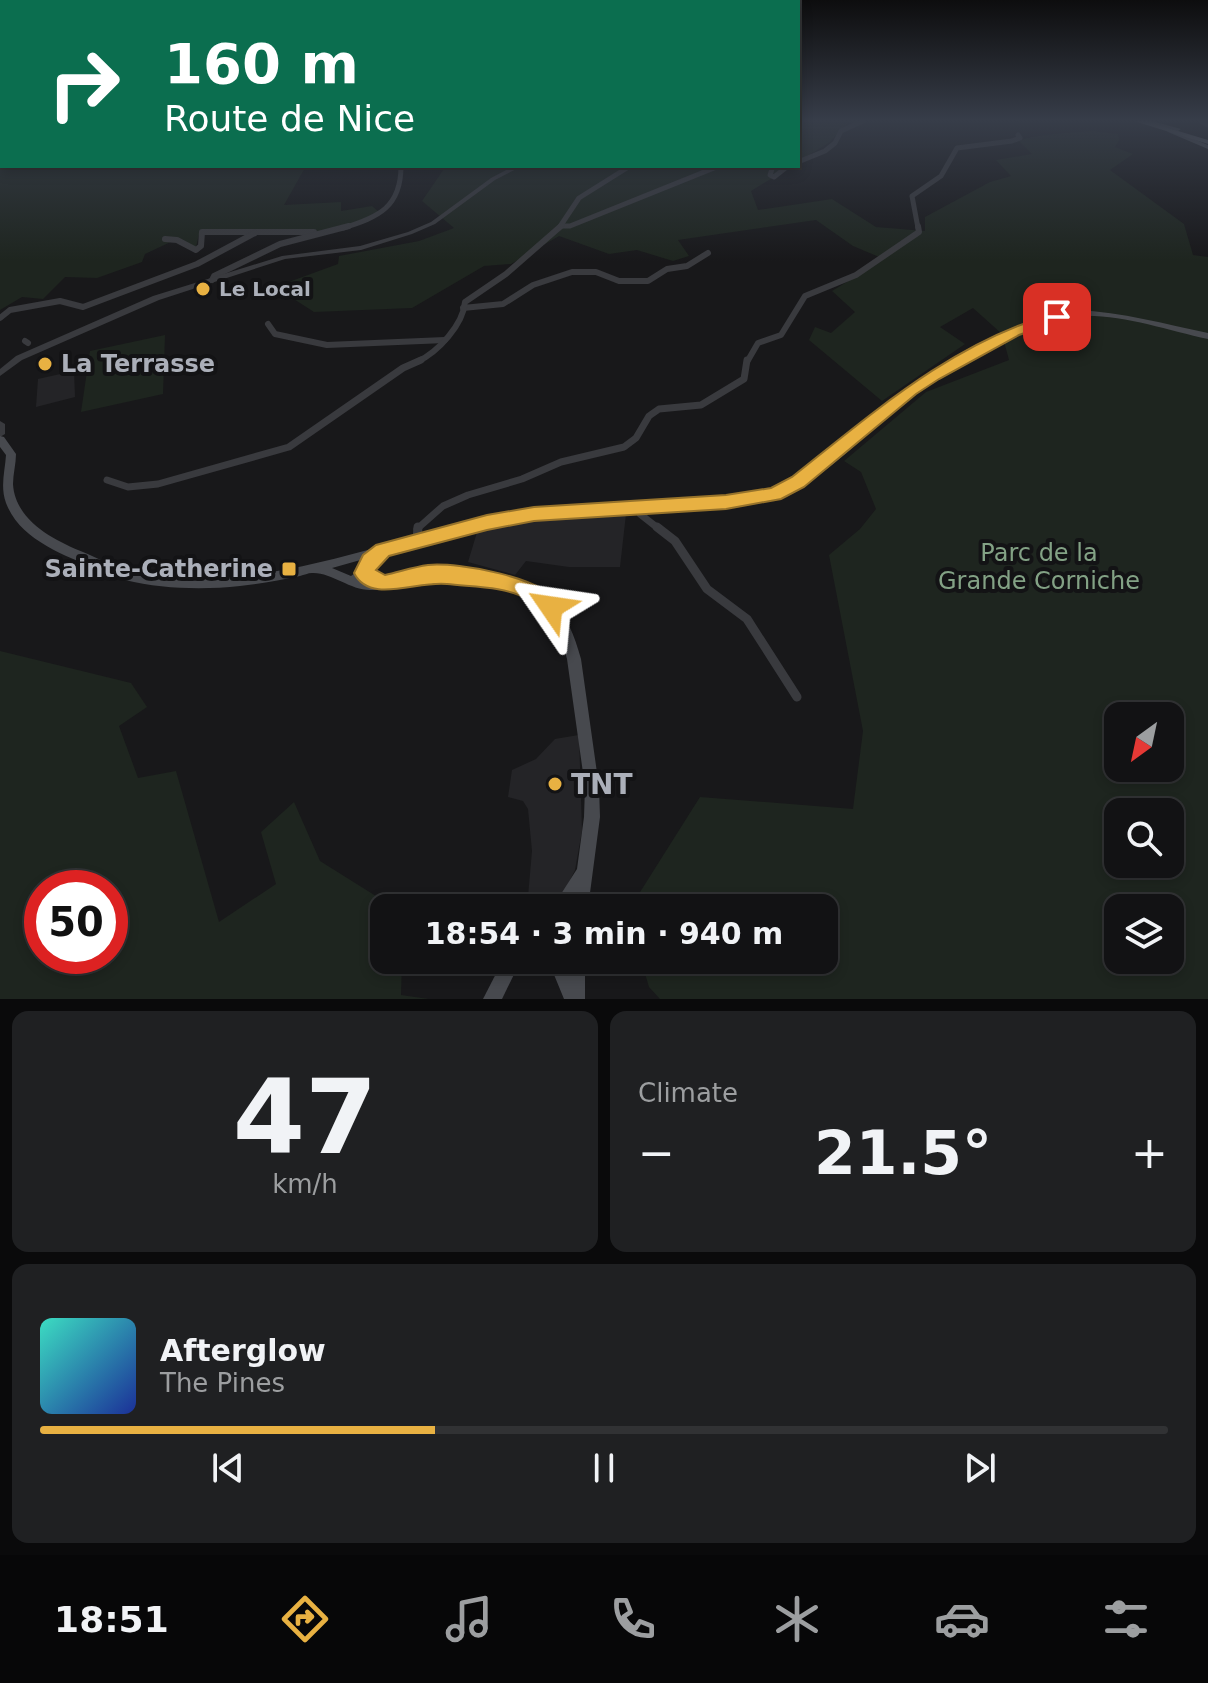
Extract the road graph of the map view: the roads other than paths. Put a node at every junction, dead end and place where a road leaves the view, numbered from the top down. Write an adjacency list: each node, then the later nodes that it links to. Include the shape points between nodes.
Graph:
1 (401, 168): 10 (street, via 399,190 387,208 352,227)
2 (515, 168): 13 (street, via 410,233 361,248 291,255)
3 (627, 168): 8 (street, via 578,199)
4 (715, 168): 8 (street, via 682,185)
5 (772, 168): 6 (street, via 774,177)
6 (785, 168)
7 (946, 168): 25 (street, via 912,196 919,232 856,275 803,298 781,335 758,343 738,384 701,405 659,409 624,447 561,462 443,506 417,528)
8 (562, 226): 14 (street, via 471,296)
9 (255, 233): 10 (street); 11 (street, via 202,232 196,250); 15 (street, via 197,264 83,307 60,301 10,310)
10 (322, 234): 13 (street, via 276,246)
11 (165, 239)
12 (708, 253): 14 (street, via 651,280 619,281 596,272 572,272 533,285 503,304)
13 (212, 280): 19 (street, via 156,298 19,358)
14 (463, 308): 18 (street, via 464,316)
15 (0, 318)
16 (268, 324): 18 (street, via 275,334 327,345)
17 (1208, 336): 24 (main road, via 1095,314 1065,314 1014,332 911,391 775,495)
18 (445, 340): 23 (street, via 430,356 403,368 289,447 158,484 128,487)
19 (0, 373)
20 (0, 424): 21 (street)
21 (0, 434)
22 (0, 440): 27 (main road, via 11,454 12,508 81,559 143,579 231,582)
23 (107, 480)
24 (638, 508): 25 (main road, via 534,514); 30 (street, via 675,541 707,589 747,619)
25 (417, 540): 28 (main road, via 383,550)
26 (343, 561): 27 (main road); 28 (main road); 29 (main road)
27 (310, 569): 29 (main road)
28 (361, 569): 29 (main road, via 341,579); 31 (main road, via 366,584 430,573 511,584 533,593 559,616 571,642 592,787)
29 (337, 574)
30 (797, 697)
31 (583, 871): 32 (main road); 33 (main road)
32 (569, 894)
33 (581, 894)
34 (506, 974): 37 (main road)
35 (566, 974): 38 (main road)
36 (575, 974): 38 (main road)
37 (492, 999)
38 (574, 999)

